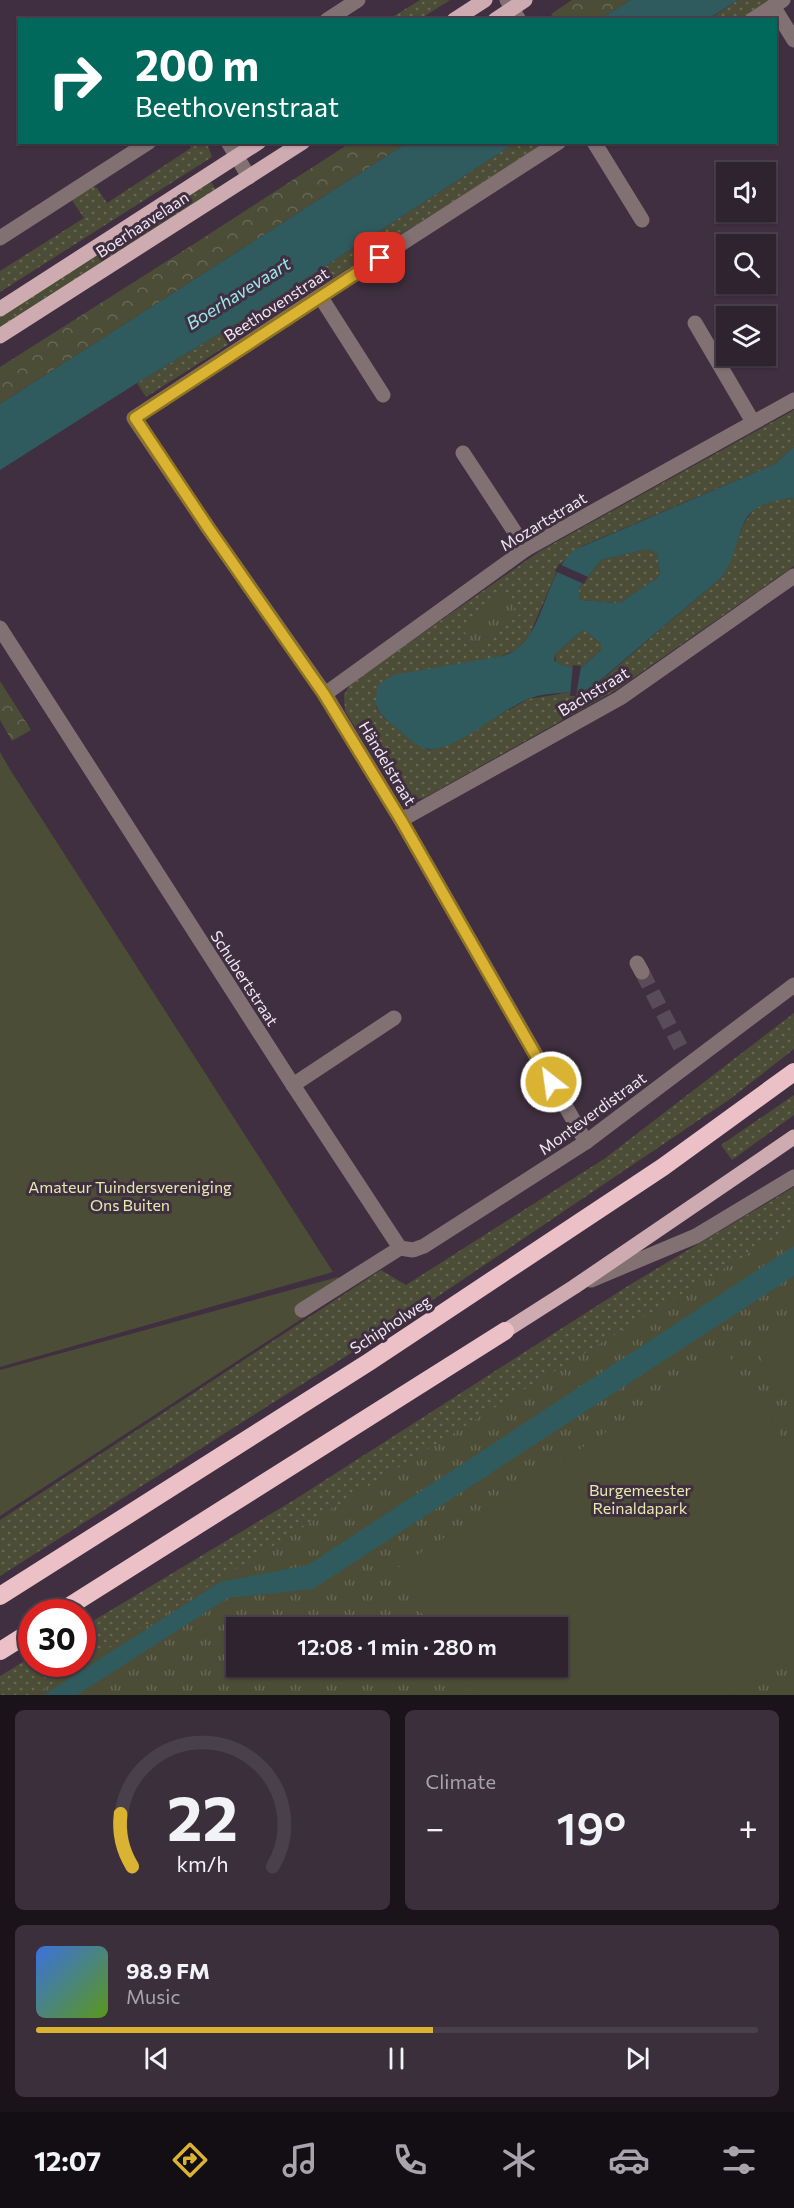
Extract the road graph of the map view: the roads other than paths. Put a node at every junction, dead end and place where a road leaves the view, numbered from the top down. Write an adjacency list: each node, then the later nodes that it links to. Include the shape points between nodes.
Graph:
1 (358, 0): 5 (street)
2 (485, 0): 6 (main road)
3 (778, 3): 8 (street); 9 (street)
4 (516, 7): 7 (main road)
5 (330, 18)
6 (457, 18)
7 (498, 18)
8 (755, 18)
9 (794, 40)
10 (146, 144): 19 (street)
11 (229, 144): 16 (street)
12 (256, 144): 16 (main road, Boerhaavelaan)
13 (300, 144): 17 (main road, Boerhaavelaan)
14 (556, 144): 20 (street, Beethovenstraat)
15 (595, 144): 18 (street)
16 (236, 157): 17 (street); 21 (main road, Boerhaavelaan)
17 (249, 177): 23 (main road, Boerhaavelaan)
18 (642, 220)
19 (0, 238)
20 (320, 296): 24 (street); 26 (street, Beethovenstraat)
21 (0, 309)
22 (695, 323): 27 (street)
23 (0, 336)
24 (383, 395)
25 (794, 400): 27 (street, Mozartstraat)
26 (135, 418): 32 (street, Händelstraat)
27 (753, 422): 29 (street, Mozartstraat)
28 (464, 453): 29 (street)
29 (526, 549): 32 (street, Mozartstraat)
30 (794, 576): 33 (street, Bachstraat, via 620,698)
31 (0, 628): 37 (street, Schubertstraat)
32 (324, 694): 33 (street, Händelstraat)
33 (401, 820): 39 (street, Händelstraat)
34 (794, 985): 39 (street, Monteverdistraat, via 686,1057)
35 (394, 1018): 37 (street)
36 (794, 1072): 45 (highway, Schipholweg, via 663,1167 369,1362)
37 (293, 1085): 41 (street, Schubertstraat)
38 (794, 1137): 42 (main road)
39 (586, 1142): 41 (street, Monteverdistraat, via 424,1246 413,1250)
40 (794, 1177): 42 (street, via 696,1236)
41 (400, 1248): 43 (street)
42 (574, 1287): 44 (main road)
43 (302, 1310)
44 (504, 1331): 46 (highway)
45 (0, 1596)
46 (81, 1599)
47 (18, 1640): 48 (highway)
48 (0, 1651)

